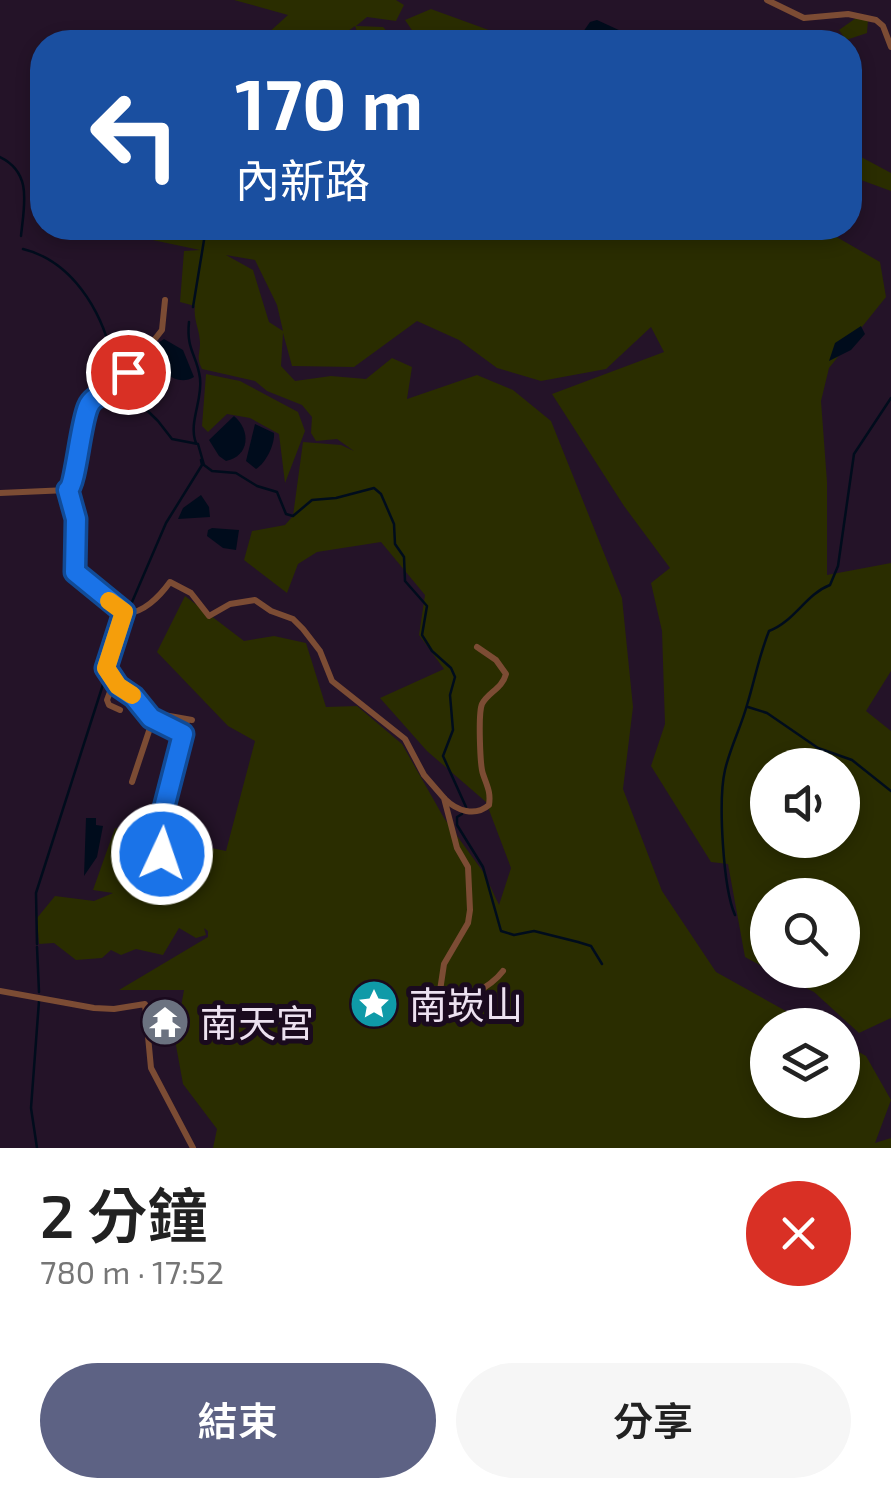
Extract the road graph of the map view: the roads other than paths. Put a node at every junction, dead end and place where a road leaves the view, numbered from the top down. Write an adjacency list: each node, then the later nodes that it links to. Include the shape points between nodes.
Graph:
1 (768, 0): 2 (street, via 804,18 848,14 876,20)
2 (891, 46)
3 (165, 300): 4 (street, via 162,330 118,386 88,408)
4 (68, 490): 5 (street); 6 (street, via 76,519 75,572)
5 (0, 493)
6 (124, 612): 8 (street, via 105,663); 13 (street, via 142,609 170,582 191,593 209,616 255,600 293,619 320,652 332,681 405,739)
7 (477, 647): 13 (street, via 506,674 482,703 479,722 489,804 470,812)
8 (114, 680): 9 (street, via 107,700); 10 (street)
9 (120, 710)
10 (151, 716): 11 (street); 11 (street, via 189,721); 12 (street)
11 (183, 734): 14 (street, via 158,831 167,844 151,880)
12 (132, 782)
13 (444, 798): 15 (street, via 469,874 470,918 444,964 438,1004 479,990)
14 (156, 889)
15 (503, 971)
16 (0, 991): 17 (street, via 94,1008 145,1004 151,1068)
17 (193, 1148)

